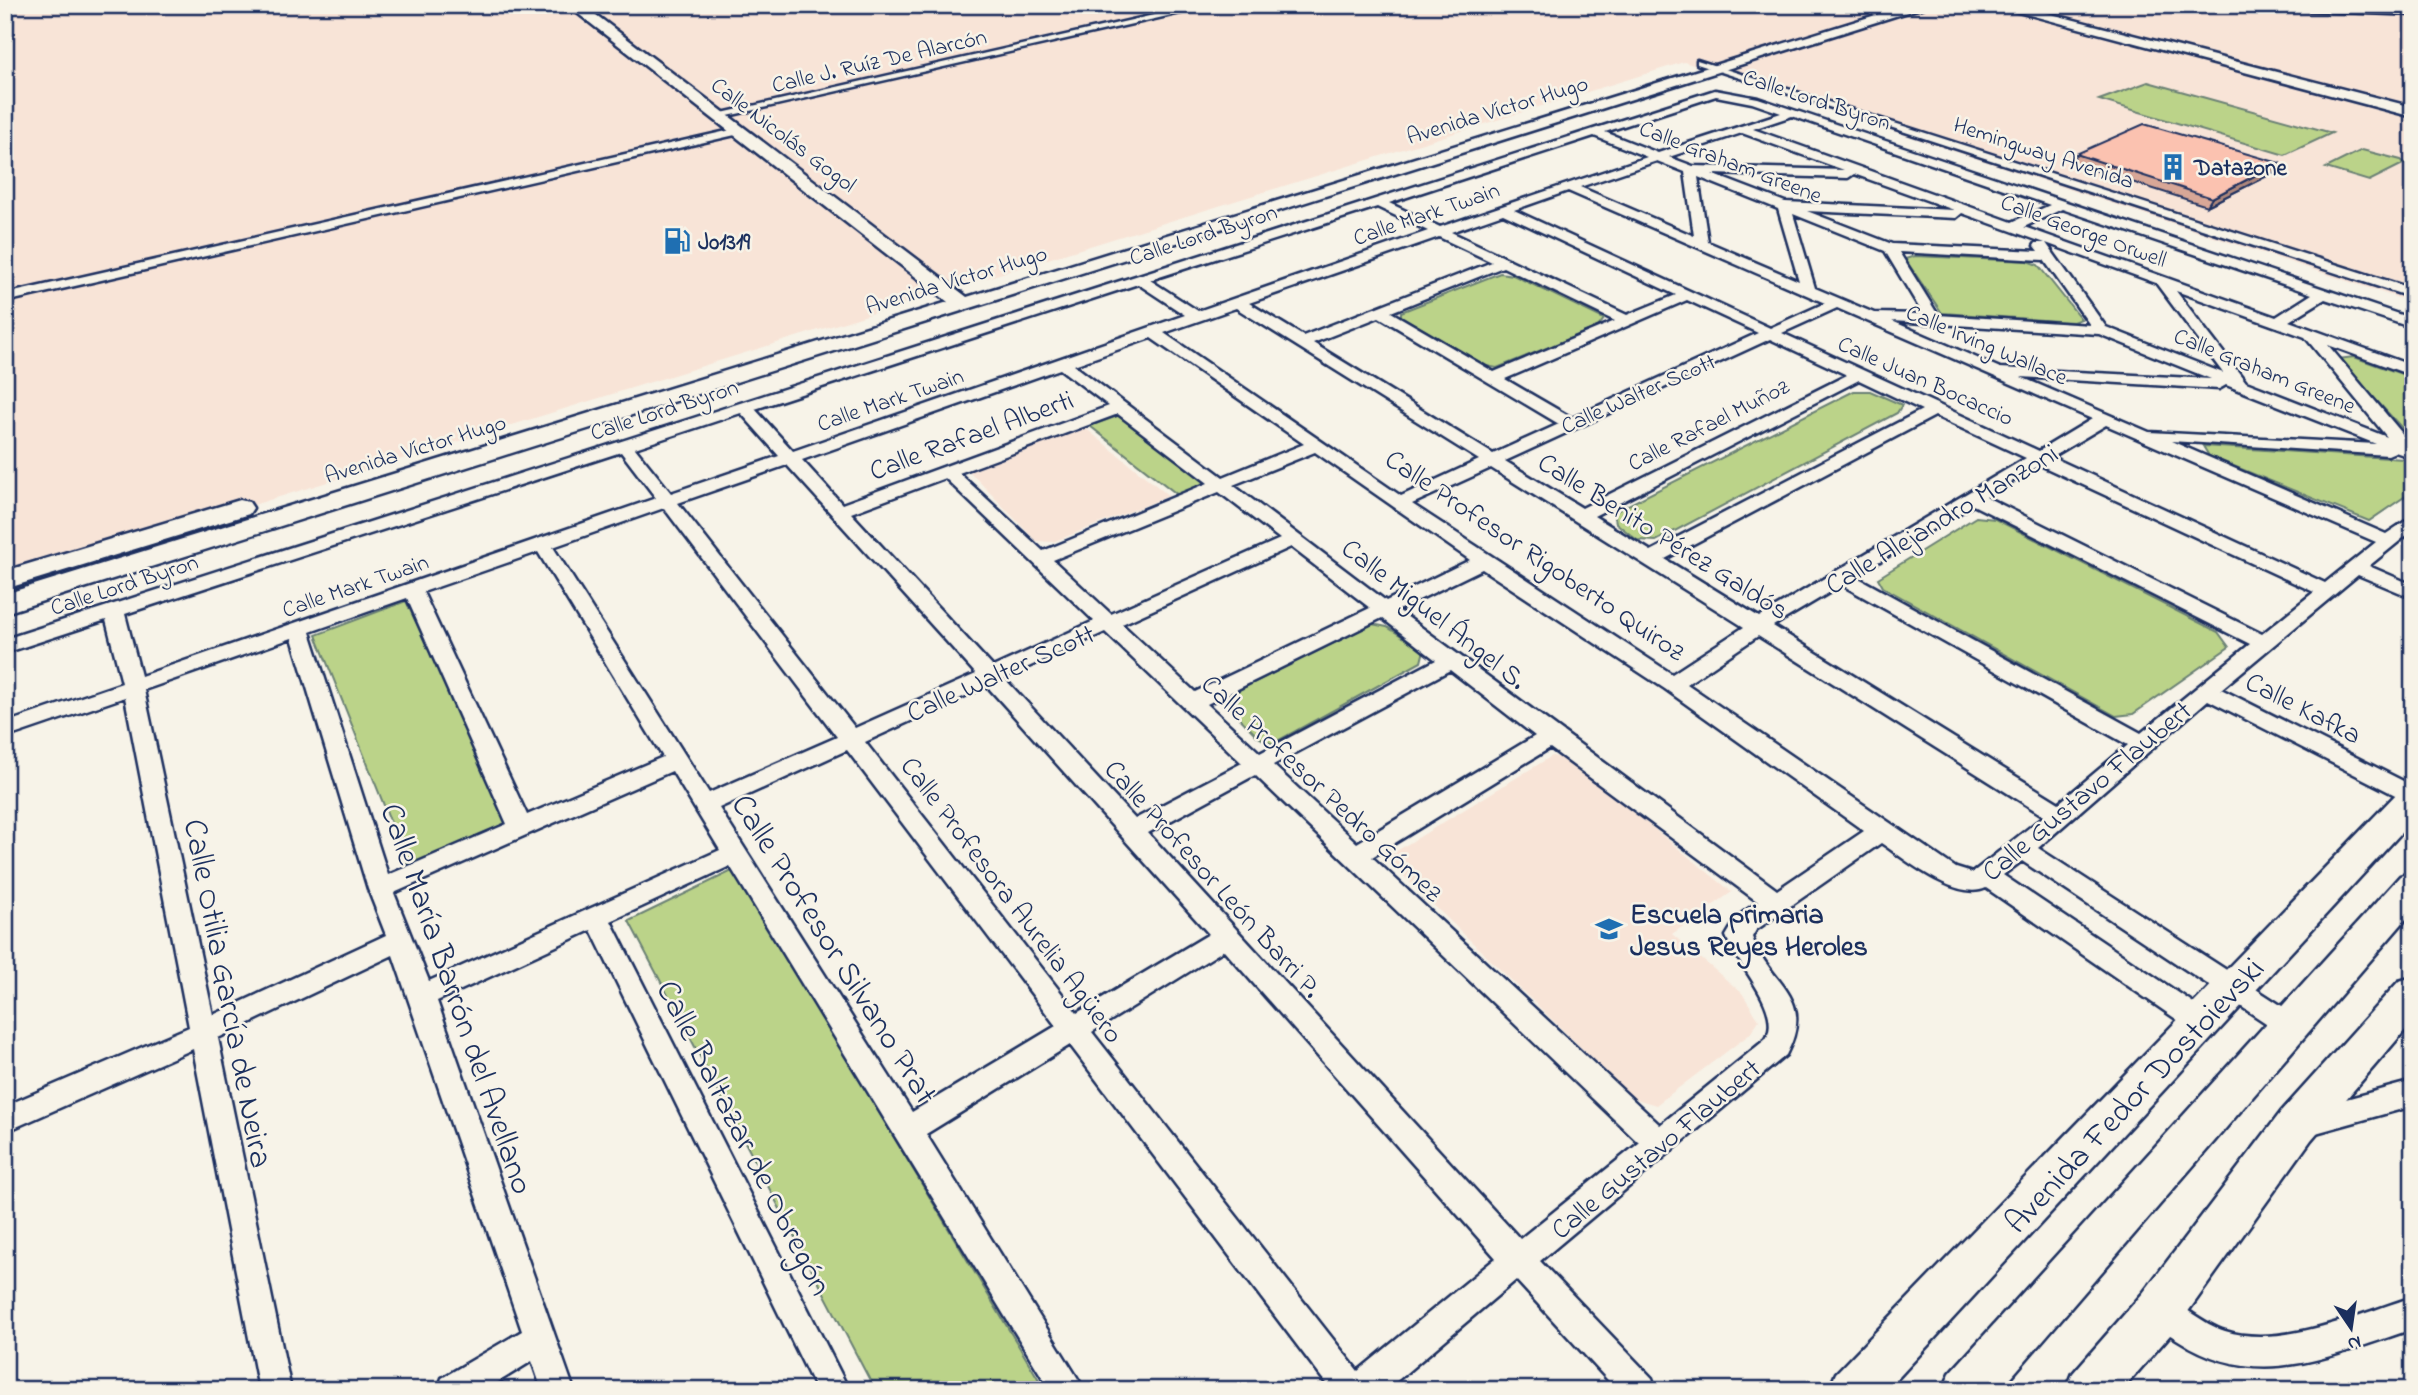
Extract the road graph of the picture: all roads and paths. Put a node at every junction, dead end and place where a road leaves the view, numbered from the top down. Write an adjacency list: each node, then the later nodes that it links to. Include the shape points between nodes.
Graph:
1 (574, 5): 15 (street, Calle Nicolás Gogol)
2 (1212, 5): 15 (street, Calle J. Ruíz De Alarcón)
3 (1881, 5): 9 (street, Avenida Víctor Hugo)
4 (1923, 5): 10 (street, Avenida Víctor Hugo)
5 (1999, 5): 13 (street)
6 (2021, 5): 12 (street)
7 (2272, 5): 8 (street)
8 (2413, 11)
9 (1785, 35): 10 (street); 11 (street, Avenida Víctor Hugo)
10 (1807, 41): 11 (street, Avenida Víctor Hugo)
11 (1710, 65): 43 (street, Hemingway Avenida); 45 (street, Avenida Víctor Hugo)
12 (2413, 106)
13 (2413, 112)
14 (1791, 113): 16 (street, Calle Mark Twain); 18 (street, Calle Lord Byron, via 1715,93); 28 (street, Calle Lord Byron)
15 (719, 115): 17 (street, Calle Nicolás Gogol)
16 (1741, 129): 19 (street, Calle Mark Twain); 20 (street, Calle George Orwell)
17 (740, 131): 45 (street, Calle Nicolás Gogol); 46 (street)
18 (1594, 132): 21 (street, Calle Graham Greene); 26 (street, Calle Lord Byron)
19 (1714, 138): 20 (street); 21 (street, Calle Mark Twain)
20 (1779, 142): 23 (street, Calle George Orwell)
21 (1657, 157): 22 (street, Calle Graham Greene); 24 (street, Calle Mark Twain)
22 (1691, 170): 23 (street); 29 (street, Calle Graham Greene); 35 (street)
23 (1868, 175): 31 (street, Calle George Orwell)
24 (1600, 176): 25 (street, Calle Mark Twain); 27 (street)
25 (1569, 187): 27 (street, Calle Irving Wallace); 30 (street, Calle Mark Twain)
26 (1377, 202): 33 (street); 39 (street, Calle Lord Byron)
27 (1606, 203): 35 (street, Calle Irving Wallace)
28 (2060, 205): 32 (street); 42 (street, Calle Lord Byron)
29 (1784, 206): 31 (street); 36 (street, Calle Graham Greene); 41 (street)
30 (1504, 210): 33 (street, Calle Mark Twain); 44 (street, Calle Juan Bocaccio)
31 (1979, 215): 32 (street, Calle George Orwell)
32 (2013, 227): 34 (street, Calle George Orwell)
33 (1441, 232): 38 (street); 47 (street, Calle Mark Twain)
34 (2034, 234): 37 (street); 40 (street, Calle George Orwell)
35 (1702, 245): 41 (street, Calle Irving Wallace)
36 (1890, 248): 37 (street, Calle Graham Greene); 52 (street)
37 (2047, 256): 56 (street)
38 (1505, 262): 49 (street); 53 (street)
39 (1139, 279): 51 (street); 67 (street, Calle Lord Byron)
40 (2161, 280): 54 (street, Calle George Orwell); 66 (street)
41 (1809, 291): 48 (street, Calle Irving Wallace)
42 (2323, 294): 54 (street); 55 (street, Calle Lord Byron)
43 (2413, 294)
44 (1687, 295): 53 (street); 58 (street, Calle Juan Bocaccio)
45 (955, 297): 76 (street, Avenida Víctor Hugo); 101 (street, Avenida Víctor Hugo)
46 (5, 298)
47 (1238, 303): 51 (street, Calle Mark Twain); 60 (street, Calle Benito Pérez Galdós)
48 (1836, 303): 50 (street, Calle Irving Wallace); 58 (street, Calle Walter Scott)
49 (1381, 312): 60 (street); 65 (street)
50 (1865, 315): 52 (street, Calle Graham Greene); 62 (street, Calle Irving Wallace)
51 (1197, 317): 57 (street, Calle Mark Twain)
52 (1932, 317): 56 (street, Calle Graham Greene)
53 (1627, 321): 65 (street)
54 (2277, 322): 59 (street, Calle George Orwell)
55 (2413, 324)
56 (2101, 330): 66 (street, Calle Graham Greene)
57 (1154, 332): 61 (street, Calle Mark Twain); 73 (street, Calle Profesor Rigoberto Quiroz)
58 (1770, 333): 64 (street, Calle Juan Bocaccio); 71 (street, Calle Walter Scott)
59 (2311, 334): 63 (street, Calle George Orwell); 75 (street)
60 (1302, 342): 79 (street, Calle Benito Pérez Galdós)
61 (1062, 363): 68 (street, Calle Miguel Ángel S.); 77 (street, Calle Mark Twain)
62 (1990, 370): 66 (street); 70 (street, Calle Irving Wallace)
63 (2413, 370)
64 (1858, 375): 69 (street, Calle Juan Bocaccio); 87 (street, Calle Rafael Muñoz)
65 (1494, 378): 71 (street)
66 (2240, 385): 75 (street, Calle Graham Greene)
67 (744, 407): 74 (street, Calle Lord Byron); 77 (street, Calle Profesor León Barri P.)
68 (1122, 407): 80 (street, Calle Rafael Alberti); 81 (street, Calle Miguel Ángel S.)
69 (1934, 410): 78 (street, Calle Juan Bocaccio); 93 (street)
70 (2104, 419): 72 (street, Calle Irving Wallace); 78 (street, Calle Alejandro Manzoni)
71 (1571, 424): 79 (street, Calle Walter Scott)
72 (2139, 434): 75 (street); 90 (street, Calle Irving Wallace)
73 (1317, 445): 81 (street); 85 (street, Calle Profesor Rigoberto Quiroz)
74 (625, 446): 83 (street, Calle Profesora Aurelia Agüero); 103 (street, Calle Lord Byron)
75 (2410, 452)
76 (416, 453)
77 (791, 458): 83 (street, Calle Mark Twain); 86 (street, Calle Profesor León Barri P.)
78 (2043, 458): 82 (street, Calle Alejandro Manzoni); 99 (street, Calle Juan Bocaccio)
79 (1490, 461): 85 (street, Calle Walter Scott); 87 (street, Calle Benito Pérez Galdós)
80 (948, 472): 86 (street, Calle Rafael Alberti); 92 (street, Calle Profesor Pedro Gómez)
81 (1223, 484): 89 (street, Calle Miguel Ángel S.); 92 (street)
82 (1975, 499): 96 (street, Calle Alejandro Manzoni); 107 (street)
83 (666, 501): 91 (street, Calle Mark Twain); 117 (street, Calle Profesora Aurelia Agüero)
84 (257, 502): 97 (street)
85 (1402, 502): 94 (street, Calle Profesor Rigoberto Quiroz)
86 (839, 511): 110 (street, Calle Profesor León Barri P.)
87 (1581, 516): 93 (street, Calle Benito Pérez Galdós)
88 (2413, 521): 90 (street, Calle Gustavo Flaubert)
89 (1294, 539): 102 (street, Calle Miguel Ángel S.); 104 (street, Calle Walter Scott)
90 (2388, 541): 95 (street, Calle Gustavo Flaubert)
91 (542, 544): 98 (street, Calle Mark Twain); 119 (street, Calle Profesor Silvano Prat)
92 (1039, 559): 104 (street, Calle Profesor Pedro Gómez)
93 (1651, 559): 105 (street, Calle Benito Pérez Galdós)
94 (1483, 561): 102 (street); 111 (street, Calle Profesor Rigoberto Quiroz)
95 (2357, 568): 99 (street, Calle Gustavo Flaubert); 100 (street)
96 (1842, 577): 105 (street, Calle Alejandro Manzoni); 118 (street)
97 (5, 580)
98 (412, 589): 106 (street, Calle Mark Twain); 124 (street)
99 (2329, 592): 107 (street, Calle Gustavo Flaubert)
100 (2413, 592)
101 (5, 604)
102 (1385, 608): 109 (street, Calle Miguel Ángel S.); 114 (street)
103 (114, 611): 108 (street, Calle Lord Byron); 112 (street, Calle Otilia García de Neira)
104 (1106, 625): 110 (street, Calle Walter Scott); 114 (street, Calle Profesor Pedro Gómez)
105 (1759, 626): 111 (street, Calle Alejandro Manzoni); 123 (street, Calle Benito Pérez Galdós)
106 (299, 628): 112 (street, Calle Mark Twain); 132 (street, Calle María Barrón del Avellano)
107 (2264, 643): 113 (street, Calle Gustavo Flaubert)
108 (5, 646)
109 (1450, 661): 116 (street, Calle Miguel Ángel S.); 120 (street)
110 (991, 677): 117 (street, Calle Walter Scott); 125 (street, Calle Profesor León Barri P.)
111 (1672, 684): 126 (street, Calle Profesor Rigoberto Quiroz)
112 (133, 685): 115 (street, Calle Mark Twain); 143 (street, Calle Otilia García de Neira)
113 (2206, 690): 118 (street, Calle Gustavo Flaubert); 121 (street, Calle Kafka)
114 (1190, 703): 120 (street, Calle Profesor Pedro Gómez)
115 (5, 731)
116 (1551, 737): 129 (street); 133 (street, Calle Miguel Ángel S.)
117 (853, 739): 122 (street, Calle Walter Scott); 142 (street, Calle Profesora Aurelia Agüero)
118 (2143, 744): 123 (street, Calle Gustavo Flaubert)
119 (676, 760): 122 (street, Calle Profesor Silvano Prat); 124 (street)
120 (1257, 765): 125 (street); 129 (street, Calle Profesor Pedro Gómez)
121 (2413, 797): 137 (street, Avenida Fedor Dostoievski)
122 (705, 806): 128 (street, Calle Profesor Silvano Prat)
123 (2061, 815): 127 (street, Calle Gustavo Flaubert)
124 (521, 828): 132 (street)
125 (1132, 831): 135 (street, Calle Profesor León Barri P.)
126 (1881, 831): 130 (street, Calle Gustavo Flaubert, via 1961,881 1975,883); 133 (street, Calle Gustavo Flaubert)
127 (2021, 849): 130 (street, Calle Gustavo Flaubert); 137 (street)
128 (735, 853): 134 (street); 147 (street, Calle Profesor Silvano Prat)
129 (1354, 856): 148 (street, Calle Profesor Pedro Gómez)
130 (1986, 876): 140 (street)
131 (2413, 886): 141 (street)
132 (380, 889): 136 (street, Calle María Barrón del Avellano)
133 (1777, 903): 148 (street, Calle Gustavo Flaubert, via 1747,923 1739,936 1742,952 1781,1010 1785,1027 1776,1047)
134 (596, 916): 139 (street); 156 (street, Calle Baltazar de Obregón)
135 (1227, 936): 142 (street); 149 (street, Calle Profesor León Barri P.)
136 (400, 940): 139 (street, Calle María Barrón del Avellano); 143 (street)
137 (2233, 988): 140 (street, Avenida Fedor Dostoievski); 141 (street)
138 (2413, 993): 146 (street)
139 (422, 996): 152 (street, Calle María Barrón del Avellano)
140 (2201, 1022): 161 (street, Avenida Fedor Dostoievski)
141 (2290, 1025): 162 (street)
142 (1075, 1030): 147 (street); 158 (street, Calle Profesora Aurelia Agüero)
143 (202, 1033): 145 (street); 153 (street, Calle Otilia García de Neira)
144 (2413, 1093): 146 (street)
145 (5, 1119)
146 (2296, 1126): 150 (street)
147 (907, 1130): 157 (street, Calle Profesor Silvano Prat)
148 (1659, 1143): 149 (street, Calle Gustavo Flaubert)
149 (1519, 1261): 159 (street, Calle Gustavo Flaubert); 160 (street, Calle Profesor León Barri P.)
150 (2160, 1310): 151 (street, via 2219,1345 2241,1352 2296,1346); 163 (street)
151 (2413, 1313)
152 (540, 1338): 154 (street); 155 (street, Calle María Barrón del Avellano)
153 (275, 1390)
154 (454, 1390)
155 (558, 1390)
156 (833, 1390)
157 (1069, 1390)
158 (1352, 1390)
159 (1360, 1390)
160 (1640, 1390)
161 (1853, 1390)
162 (1967, 1390)
163 (2090, 1390)

